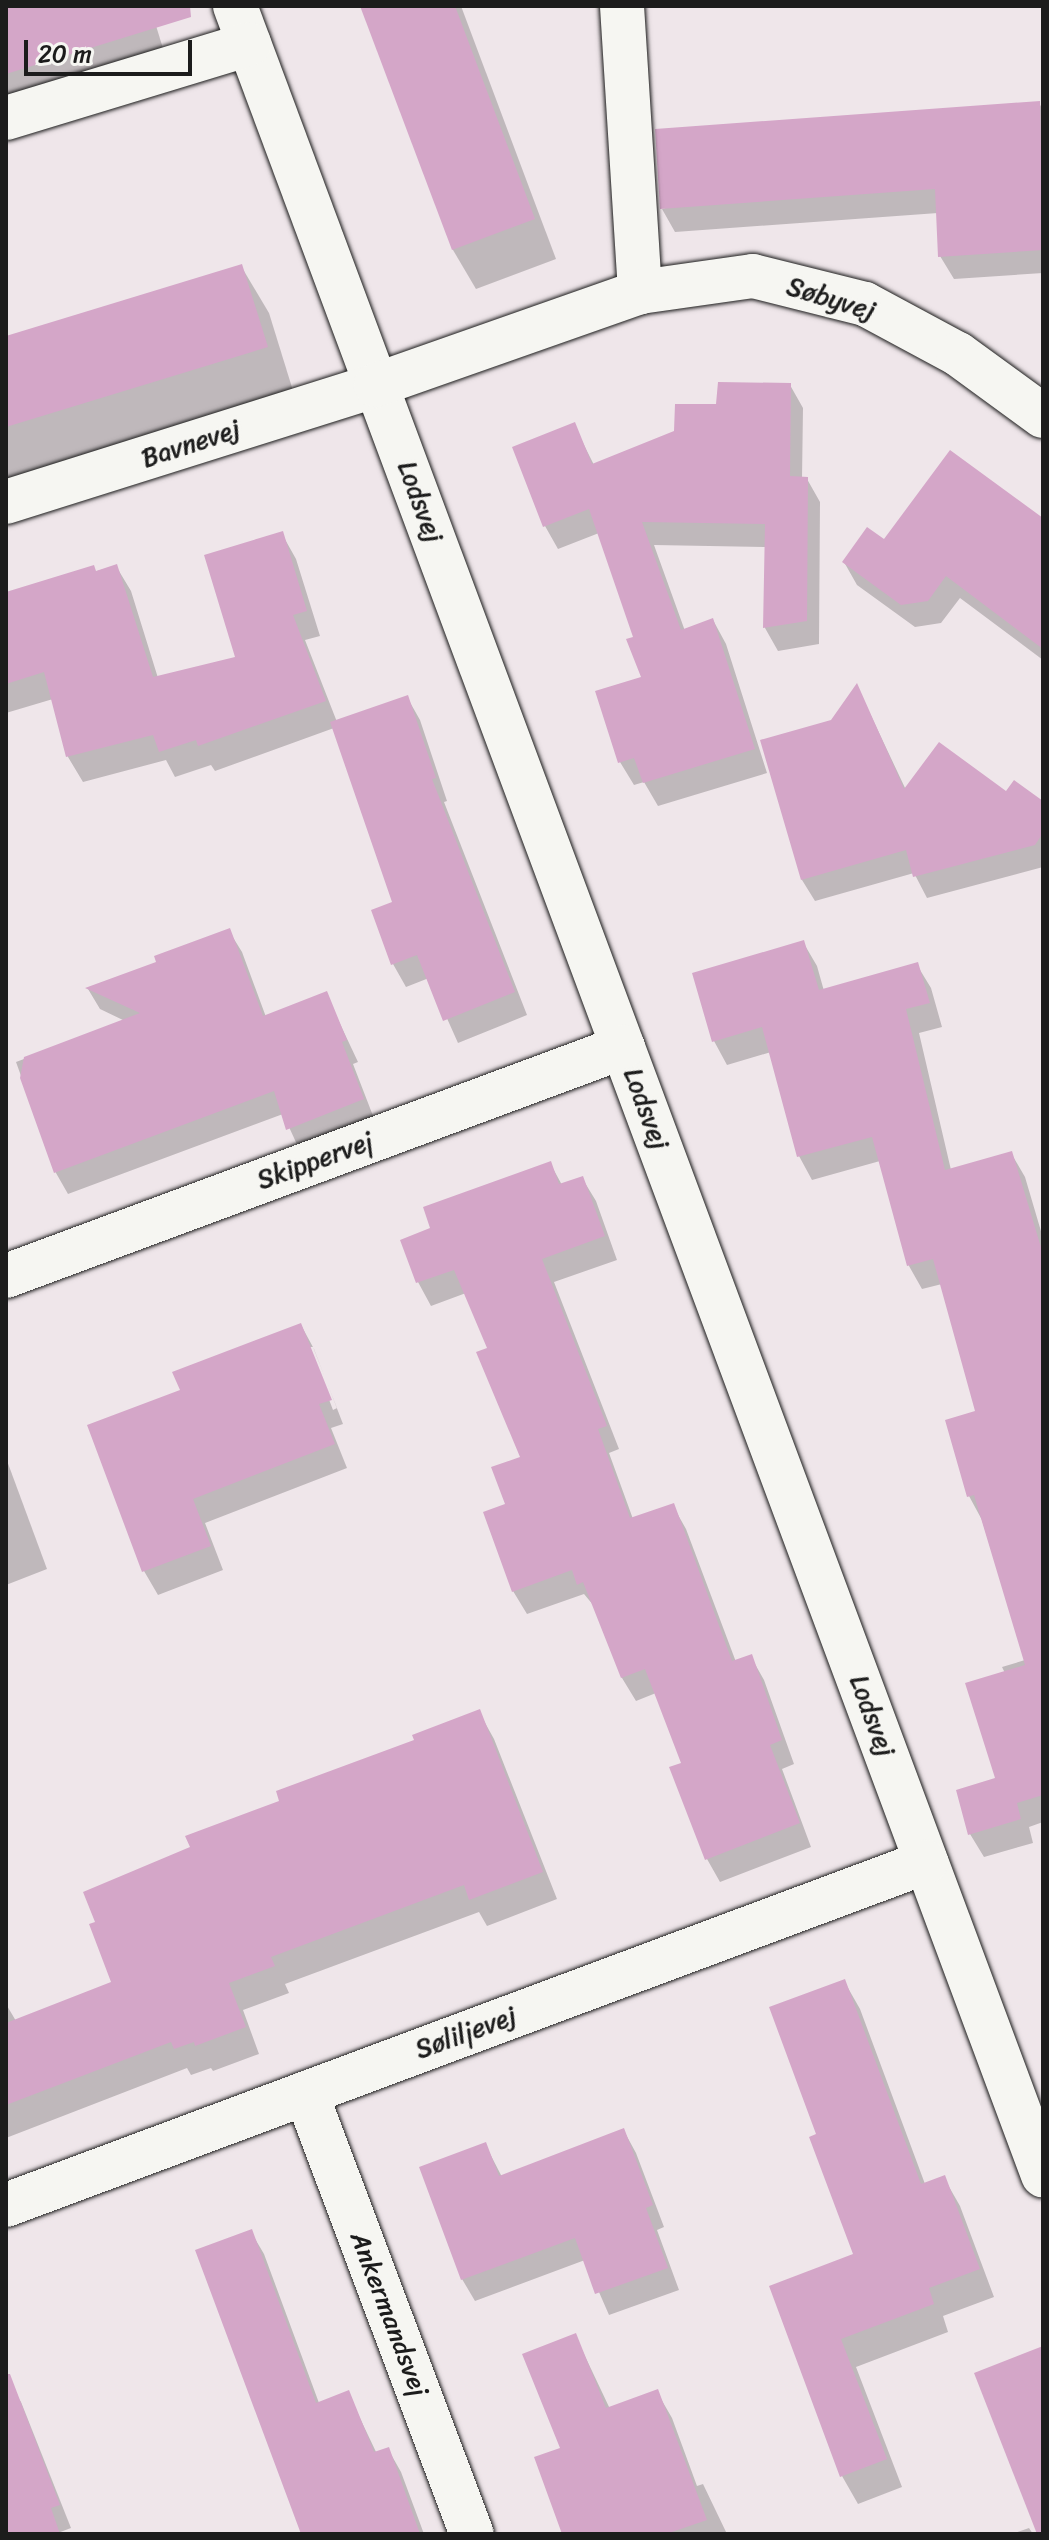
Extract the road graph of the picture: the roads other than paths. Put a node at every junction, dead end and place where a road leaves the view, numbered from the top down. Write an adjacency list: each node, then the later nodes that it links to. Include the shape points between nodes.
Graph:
1 (622, 6): 4 (street)
2 (242, 25): 3 (street, Lodsvej); 5 (street, Lodsvej)
3 (6, 118)
4 (640, 292): 5 (street, Søbyvej); 6 (street, Søbyvej, via 753,276 865,304 958,354)
5 (376, 385): 7 (street, Bavnevej); 8 (street, Lodsvej)
6 (1043, 416)
7 (6, 502)
8 (623, 1047): 9 (street, Skippervej); 10 (street, Lodsvej)
9 (6, 1276)
10 (926, 1862): 11 (street, Søliljevej); 12 (street, Lodsvej)
11 (306, 2093): 13 (street, Søliljevej); 14 (street, Ankermandsvej)
12 (1043, 2175)
13 (6, 2205)
14 (472, 2534)

